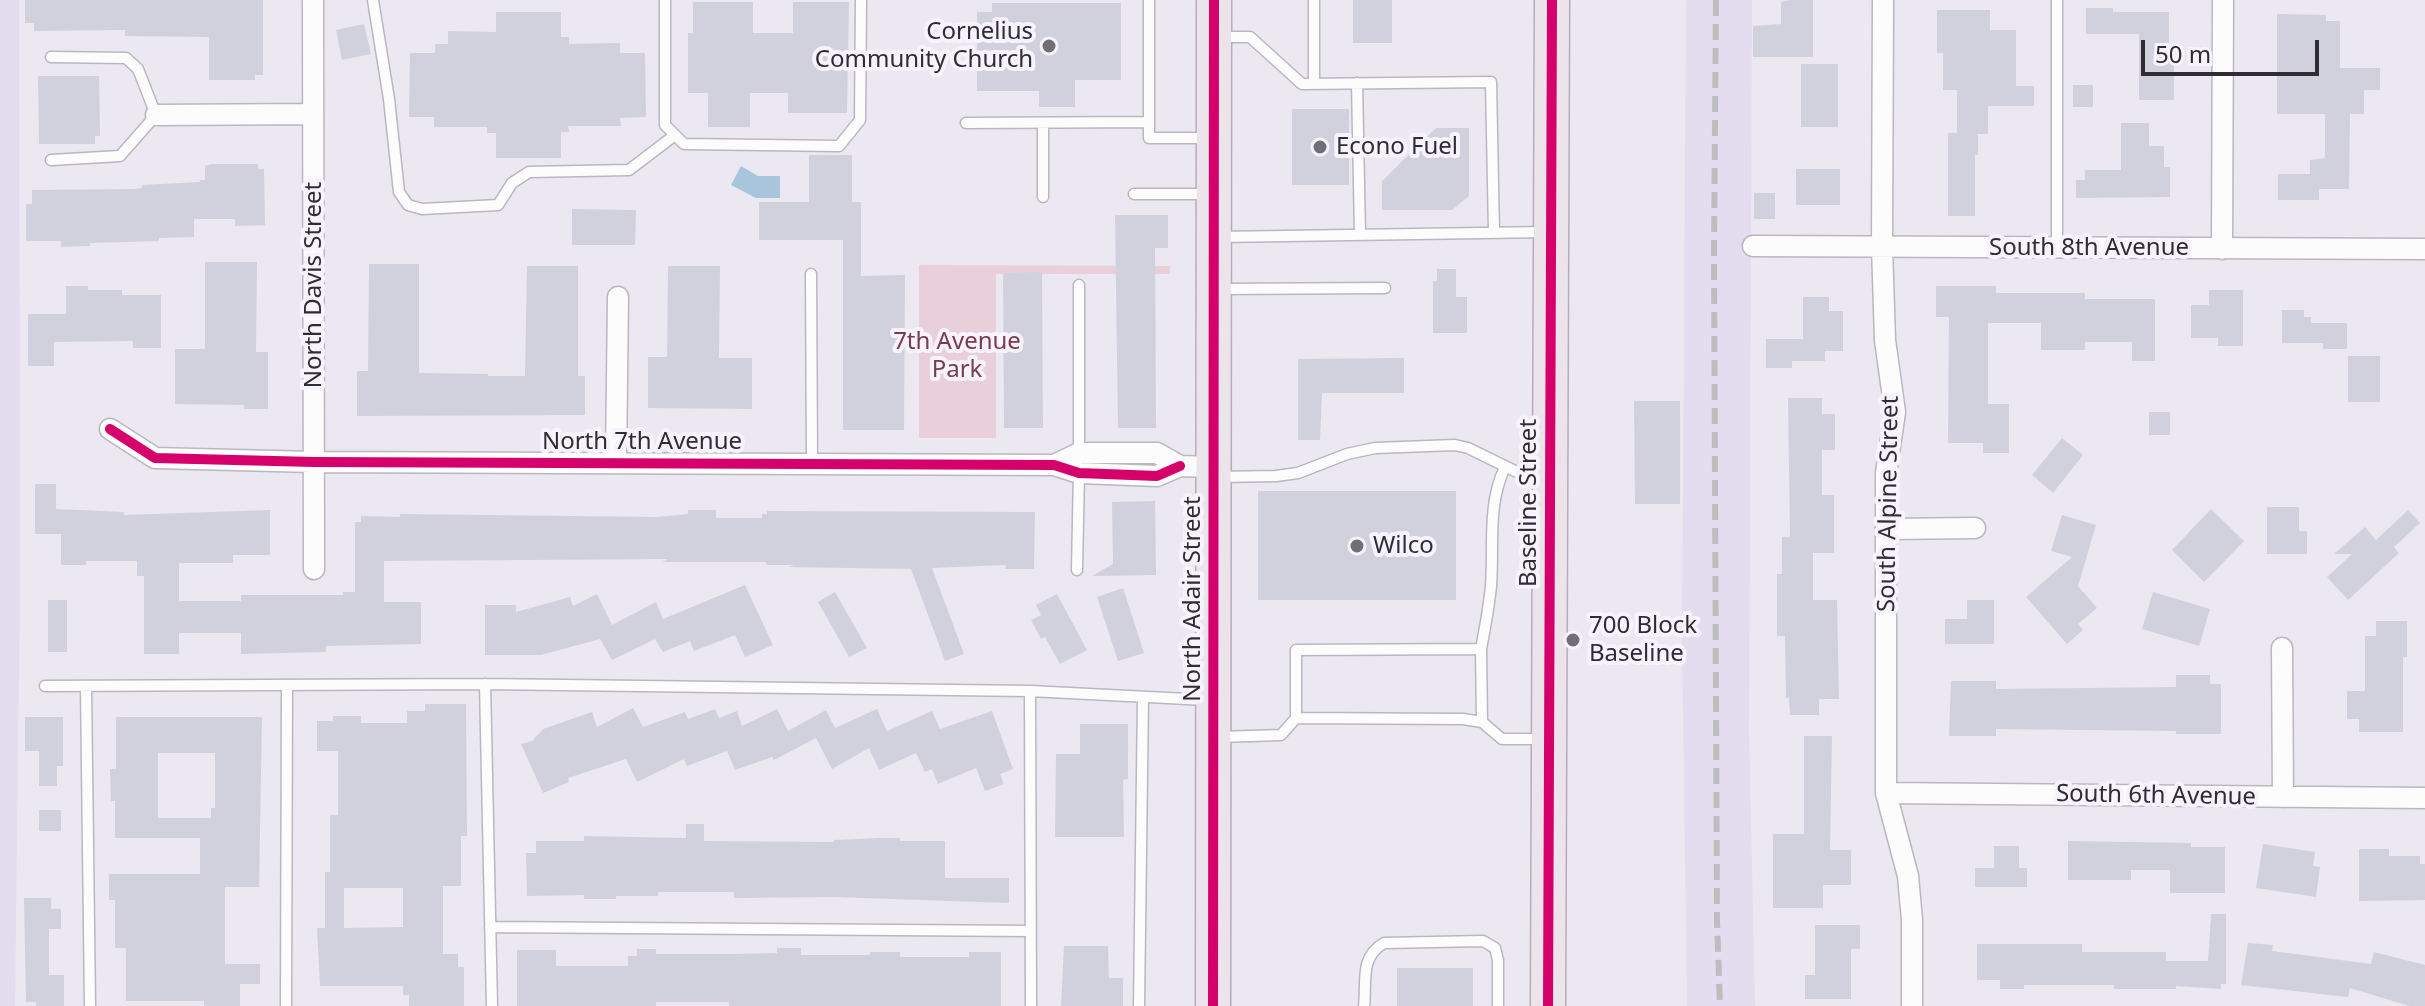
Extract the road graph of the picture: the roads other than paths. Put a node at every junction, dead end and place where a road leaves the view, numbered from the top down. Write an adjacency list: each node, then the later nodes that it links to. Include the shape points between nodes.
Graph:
1 (313, 0): 16 (street, North Davis Street)
2 (373, 0): 21 (lane, via 399,192 408,205 498,205 512,183 529,172 629,170)
3 (665, 0): 21 (lane, via 665,125)
4 (861, 0): 21 (lane, via 860,120 839,146 684,144)
5 (1149, 0): 18 (lane)
6 (1214, 0): 12 (highway, North Adair Street)
7 (1314, 0): 15 (lane)
8 (1552, 0): 27 (highway, Baseline Street)
9 (1883, 0): 32 (street, South Alpine Street)
10 (2057, 0): 33 (lane)
11 (2223, 0): 34 (street)
12 (1214, 37): 15 (lane, via 1250,37 1302,84); 22 (highway, North Adair Street)
13 (51, 57): 17 (lane, via 126,58 138,69)
14 (1357, 83): 15 (lane); 28 (lane, via 1491,82); 29 (lane)
15 (1314, 84)
16 (313, 114): 17 (street); 43 (street, North Davis Street)
17 (156, 115): 23 (lane, via 120,156)
18 (1149, 122): 20 (lane); 22 (lane, via 1149,138)
19 (966, 123): 20 (lane)
20 (1043, 123): 26 (lane)
21 (675, 135)
22 (1214, 138): 25 (highway, North Adair Street)
23 (51, 160)
24 (1134, 194): 25 (lane)
25 (1214, 194): 30 (highway, North Adair Street)
26 (1043, 197)
27 (1551, 232): 28 (lane); 48 (highway, Baseline Street)
28 (1494, 233): 29 (lane)
29 (1360, 235): 30 (lane)
30 (1213, 237): 39 (highway, North Adair Street)
31 (1753, 246): 32 (street, South 8th Avenue)
32 (1882, 246): 33 (street, South 8th Avenue); 50 (street, South Alpine Street, via 1885,340 1895,412 1886,473)
33 (2057, 248): 34 (street, South 8th Avenue)
34 (2222, 249): 35 (street, South 8th Avenue)
35 (2425, 249)
36 (811, 274): 44 (lane)
37 (1079, 285): 45 (lane)
38 (1385, 288): 39 (lane)
39 (1213, 289): 47 (highway, North Adair Street)
40 (618, 297): 42 (street)
41 (110, 429): 43 (street, North 7th Avenue, via 155,458)
42 (616, 461): 43 (street, North 7th Avenue); 44 (street, North 7th Avenue)
43 (314, 462): 51 (street, North Davis Street)
44 (812, 463): 45 (street, North 7th Avenue)
45 (1079, 463): 47 (street, North 7th Avenue, via 1157,476); 52 (lane)
46 (1505, 467): 47 (lane, via 1455,445 1347,454 1276,476); 48 (lane); 54 (lane, via 1494,503 1491,584)
47 (1202, 470): 61 (highway, North Adair Street)
48 (1550, 475): 65 (highway, Baseline Street)
49 (1975, 528): 50 (street)
50 (1886, 529): 66 (street, South Alpine Street)
51 (314, 569)
52 (1077, 570)
53 (2282, 648): 67 (street)
54 (1481, 649): 62 (lane, via 1296,650); 63 (lane)
55 (485, 684): 56 (lane); 59 (lane); 69 (lane)
56 (287, 685): 58 (lane); 72 (lane)
57 (45, 686): 58 (lane)
58 (86, 686): 71 (lane)
59 (1030, 691): 60 (lane); 70 (lane)
60 (1143, 697): 61 (lane); 75 (lane)
61 (1213, 700): 64 (highway, North Adair Street)
62 (1296, 718): 63 (lane); 64 (lane, via 1281,735)
63 (1482, 722): 65 (lane, via 1502,739)
64 (1213, 737): 76 (highway, North Adair Street)
65 (1548, 739): 79 (highway, Baseline Street)
66 (1886, 793): 67 (street, South 6th Avenue); 80 (street, South Alpine Street, via 1908,876)
67 (2283, 797): 68 (street, South 6th Avenue)
68 (2425, 798)
69 (490, 927): 70 (lane); 73 (lane)
70 (1030, 931): 74 (lane)
71 (90, 1006)
72 (286, 1006)
73 (492, 1006)
74 (1031, 1006)
75 (1139, 1006)
76 (1213, 1006)
77 (1364, 1006): 78 (lane, via 1367,962 1372,950 1384,943 1483,941 1495,948 1498,960)
78 (1498, 1006)
79 (1548, 1006)
80 (1912, 1006)

